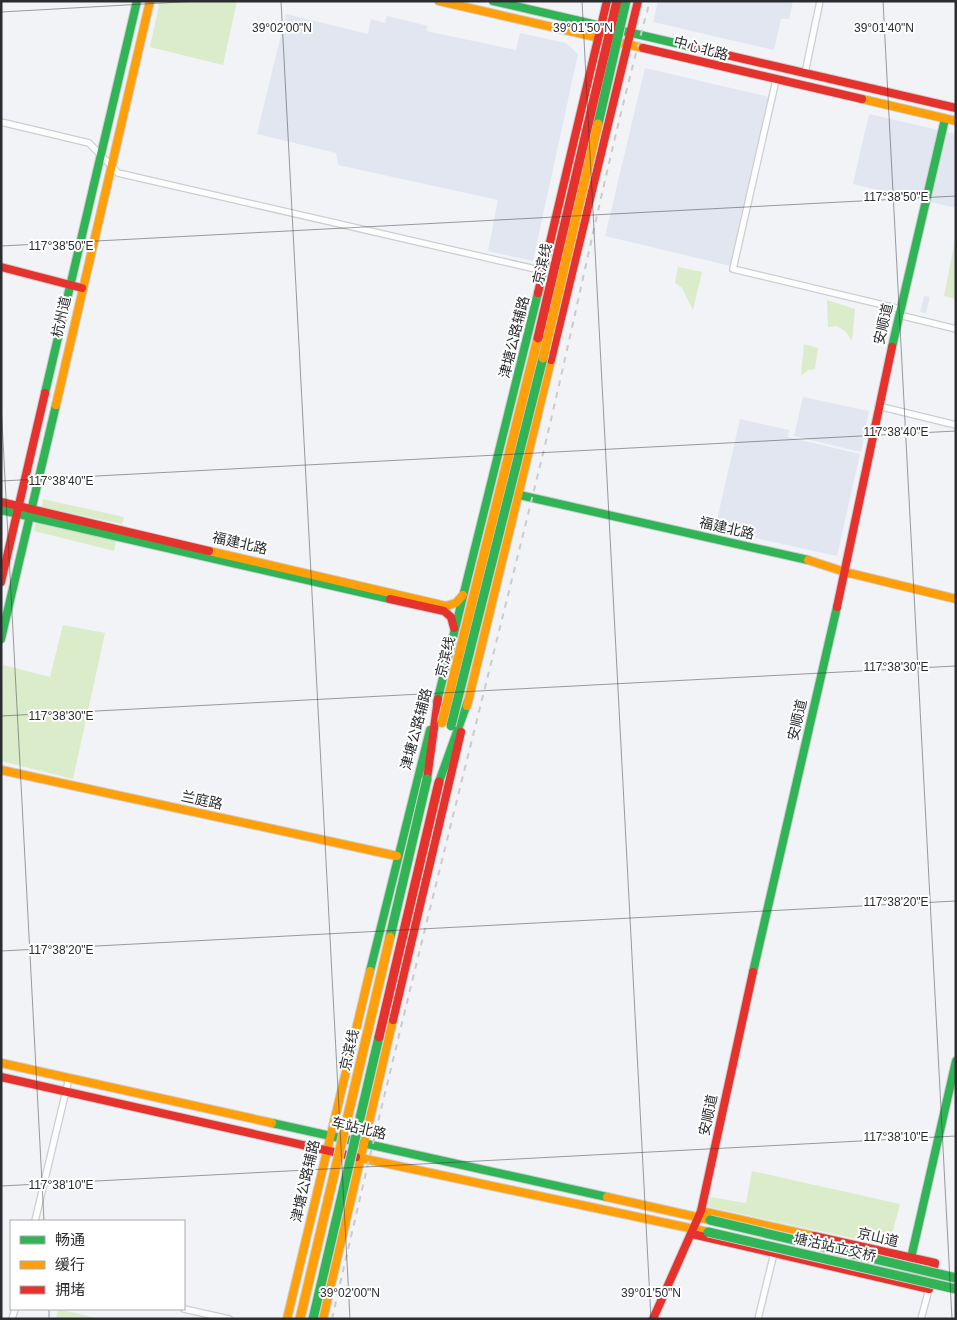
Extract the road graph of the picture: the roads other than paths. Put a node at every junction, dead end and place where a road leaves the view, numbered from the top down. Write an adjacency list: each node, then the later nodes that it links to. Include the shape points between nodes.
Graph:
1 (137, 1): 24 (main road, 杭州道)
2 (150, 1): 25 (main road, 杭州道)
3 (439, 1): 11 (main road, 中心北路)
4 (493, 1): 10 (main road, 中心北路)
5 (607, 1): 10 (main road, 津塘公路辅路)
6 (617, 1): 48 (main road, 京滨线, bridge)
7 (626, 1): 48 (main road, 京滨线, bridge, via 560,292)
8 (638, 1): 13 (main road)
9 (820, 1): 18 (street)
10 (602, 27): 12 (main road, 津塘公路辅路); 13 (main road, 中心北路)
11 (574, 33): 12 (main road, 中心北路); 16 (main road, via 591,45)
12 (599, 39): 14 (main road, 中心北路); 16 (main road, 津塘公路辅路)
13 (629, 39): 14 (main road, 中心北路); 15 (main road, 中心北路); 17 (main road); 18 (main road, 中心北路, via 653,39)
14 (611, 41): 16 (main road)
15 (650, 49): 17 (main road, via 632,53); 19 (main road, 中心北路)
16 (594, 62): 27 (main road, 津塘公路辅路)
17 (622, 67): 35 (main road)
18 (804, 74): 20 (main road, 中心北路)
19 (776, 80): 21 (main road, 中心北路); 30 (street, via 733,269)
20 (956, 108)
21 (945, 119): 22 (main road, 中心北路); 30 (main road, 安顺道)
22 (956, 121)
23 (1, 122): 24 (street, via 89,143)
24 (101, 155): 25 (street); 28 (main road, 杭州道)
25 (112, 166): 27 (street, via 118,173); 29 (main road, 杭州道)
26 (1, 267): 28 (main road)
27 (544, 272): 34 (main road, 津塘公路辅路)
28 (71, 285): 29 (main road); 38 (main road, 杭州道)
29 (82, 288): 39 (main road, 杭州道)
30 (900, 312): 31 (street); 32 (main road, 安顺道)
31 (956, 329)
32 (878, 406): 33 (street); 40 (main road, 安顺道)
33 (956, 425)
34 (491, 488): 35 (main road, 福建北路); 42 (main road, 津塘公路辅路)
35 (519, 495): 40 (main road, 福建北路, via 818,562); 47 (main road)
36 (1, 502): 38 (main road, 福建北路)
37 (1, 510): 38 (main road, 福建北路)
38 (18, 510): 39 (main road, 福建北路); 41 (main road, 杭州道)
39 (30, 513): 42 (main road, 福建北路, via 446,606 456,603); 44 (main road, 福建北路, via 444,611 453,621); 45 (main road, 杭州道)
40 (845, 572): 43 (main road, 福建北路); 62 (main road, 安顺道)
41 (1, 582)
42 (466, 590): 44 (main road, 津塘公路辅路)
43 (956, 599)
44 (454, 635): 46 (main road, 津塘公路辅路)
45 (1, 640)
46 (438, 699): 50 (main road); 52 (main road, 津塘公路辅路)
47 (468, 701): 51 (main road); 59 (main road)
48 (447, 724): 50 (main road, 京滨线); 51 (main road, 京滨线)
49 (1, 770): 52 (main road, 兰庭路)
50 (427, 780): 75 (main road, 京滨线, bridge)
51 (439, 782): 76 (main road, 京滨线, bridge)
52 (396, 856): 58 (main road, 津塘公路辅路)
53 (956, 1061): 68 (main road, 京山道)
54 (1, 1063): 56 (main road, 车站北路)
55 (1, 1077): 57 (main road, 车站北路)
56 (69, 1078): 57 (street); 58 (main road, 车站北路)
57 (66, 1091): 60 (main road, 车站北路); 63 (street)
58 (330, 1135): 59 (main road, 车站北路); 60 (main road, 津塘公路辅路)
59 (364, 1143): 61 (main road); 62 (main road, 车站北路)
60 (326, 1150): 61 (main road, 车站北路); 74 (main road, 津塘公路辅路)
61 (361, 1158): 65 (main road, 车站北路); 77 (main road)
62 (700, 1214): 64 (main road, 车站北路); 65 (main road, 安顺道); 68 (main road, 京山道)
63 (35, 1220)
64 (710, 1220): 69 (main road, 塘沽站立交桥, bridge)
65 (693, 1232): 66 (main road, 车站北路); 67 (main road); 78 (main road, 安顺道)
66 (708, 1232): 71 (main road, 塘沽站立交桥, bridge)
67 (774, 1254): 70 (main road); 79 (street)
68 (911, 1258): 70 (main road, via 935,1264)
69 (956, 1278)
70 (928, 1289): 80 (street)
71 (956, 1289)
72 (185, 1309): 73 (street)
73 (229, 1319)
74 (287, 1319)
75 (300, 1319)
76 (313, 1319)
77 (323, 1319)
78 (653, 1319)
79 (758, 1319)
80 (921, 1319)

